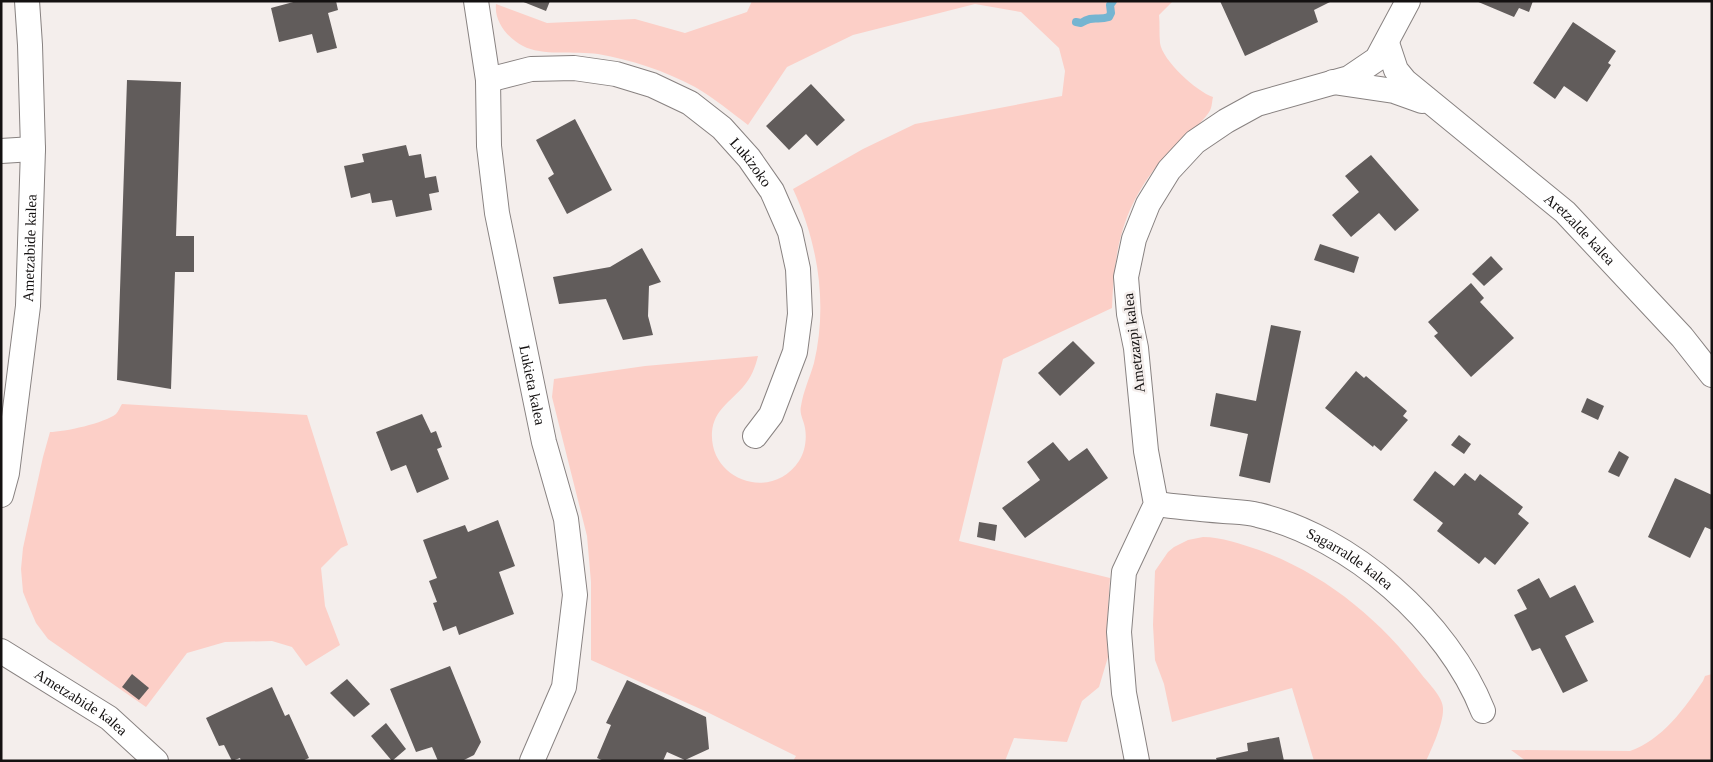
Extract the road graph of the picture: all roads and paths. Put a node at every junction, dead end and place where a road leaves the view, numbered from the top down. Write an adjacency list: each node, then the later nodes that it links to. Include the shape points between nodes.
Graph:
1 (26, 1): 8 (street, Ametzabide kalea)
2 (476, 1): 5 (street, Lukieta kalea)
3 (1408, 1): 4 (street, Ametzazpi kalea)
4 (1387, 43): 6 (street, Ametzazpi kalea, via 1377,59 1350,78); 7 (street, Aretzalde kalea, via 1396,70)
5 (488, 80): 11 (street, Lukizoko, via 531,69 574,68 616,74 652,85 690,104 722,128 749,158 772,191 790,232 798,269 800,314 795,352 771,415); 17 (street, Lukieta kalea, via 489,146 497,213 544,442 566,519 575,595 564,687)
6 (1334, 82): 7 (street, Aretzalde kalea, via 1394,91); 13 (street, Ametzazpi kalea, via 1257,104 1226,121 1195,142 1169,170 1148,204 1134,239 1126,277 1146,451)
7 (1431, 104): 10 (street, Aretzalde kalea, via 1565,212 1682,337)
8 (33, 149): 9 (street); 12 (street, Ametzabide kalea, via 28,306 7,473)
9 (1, 151)
10 (1712, 375)
11 (755, 436)
12 (1, 495)
13 (1156, 504): 15 (street, Sagarralde kalea, via 1257,514 1296,526 1357,559 1411,604 1455,657 1474,687); 18 (street, via 1124,572 1119,632 1124,693)
14 (1, 651): 16 (street, Ametzabide kalea, via 109,718)
15 (1484, 711)
16 (156, 761)
17 (532, 761)
18 (1137, 761)

